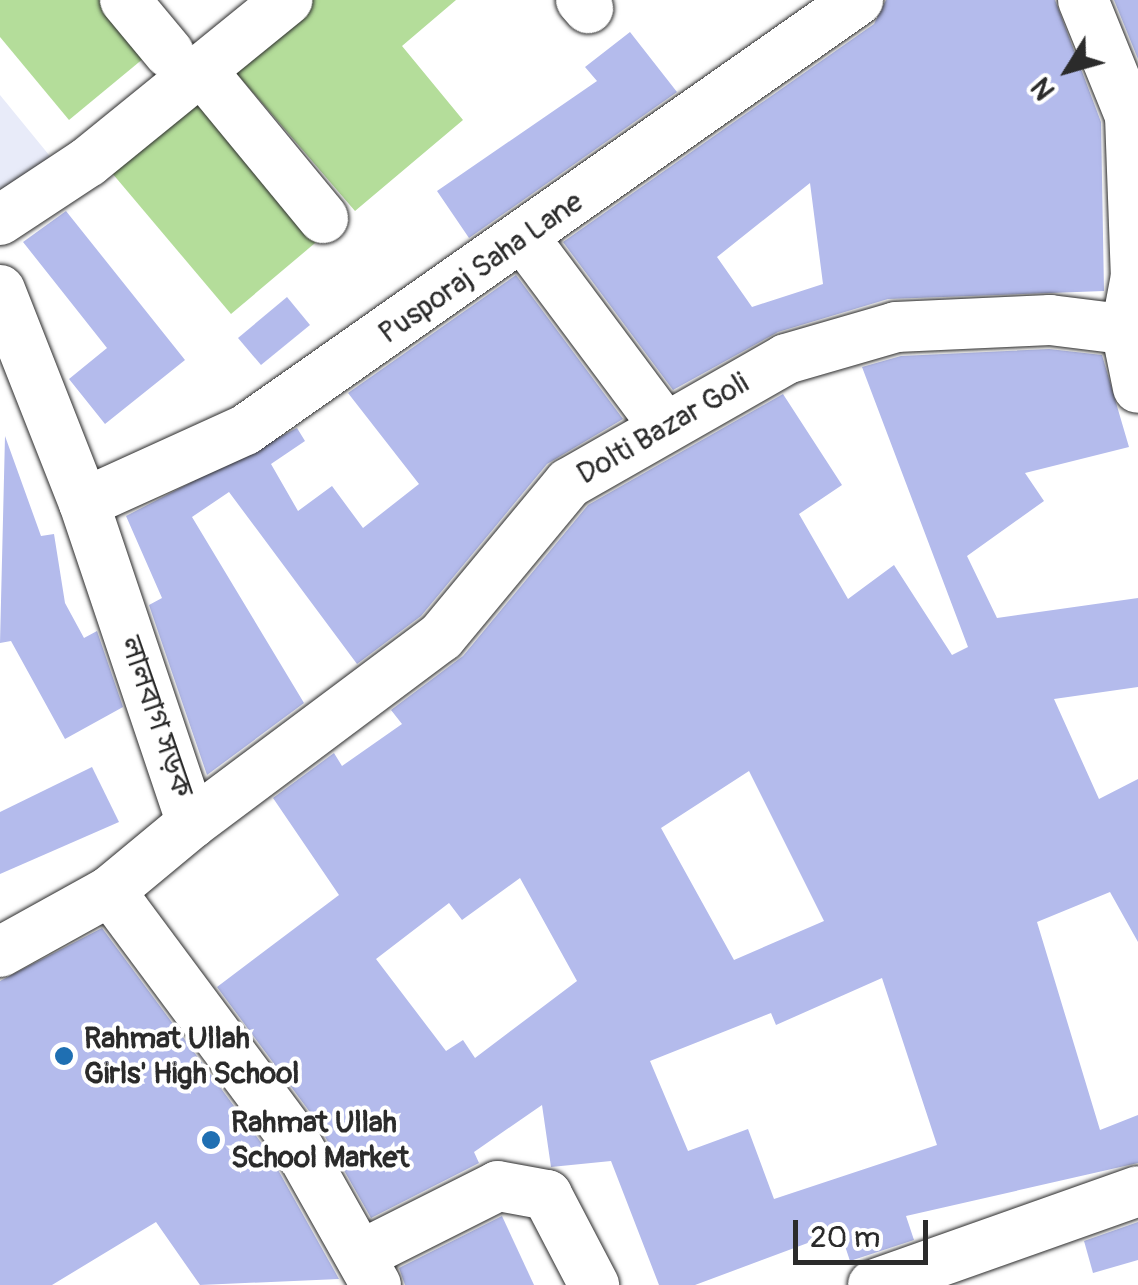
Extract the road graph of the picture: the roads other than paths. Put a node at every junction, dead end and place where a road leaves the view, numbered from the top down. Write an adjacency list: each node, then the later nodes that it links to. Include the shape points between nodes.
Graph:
1 (126, 0): 6 (street)
2 (287, 0): 6 (street)
3 (858, 0): 9 (street, Pusporaj Saha Lane)
4 (1084, 0): 5 (street)
5 (1122, 39): 10 (street)
6 (185, 62): 7 (street); 8 (street)
7 (323, 218)
8 (0, 220)
9 (524, 238): 14 (street); 15 (street, Pusporaj Saha Lane, via 245,430)
10 (1137, 276): 12 (street)
11 (0, 290): 15 (street, লালবাগ সড়ক)
12 (1132, 330): 13 (street); 14 (street, Dolti Bazar Goli, via 1050,320 896,327 786,359)
13 (1138, 388)
14 (665, 428): 16 (street, Dolti Bazar Goli, via 568,483 441,637)
15 (84, 503): 16 (street, লালবাগ সড়ক)
16 (192, 822): 17 (street, লালবাগ সড়ক)
17 (110, 890): 18 (street, লালবাগ সড়ক); 20 (street, via 292,1136)
18 (0, 952)
19 (1138, 1191): 22 (street)
20 (368, 1270): 21 (street, via 498,1186 547,1195)
21 (594, 1285)
22 (873, 1285)

